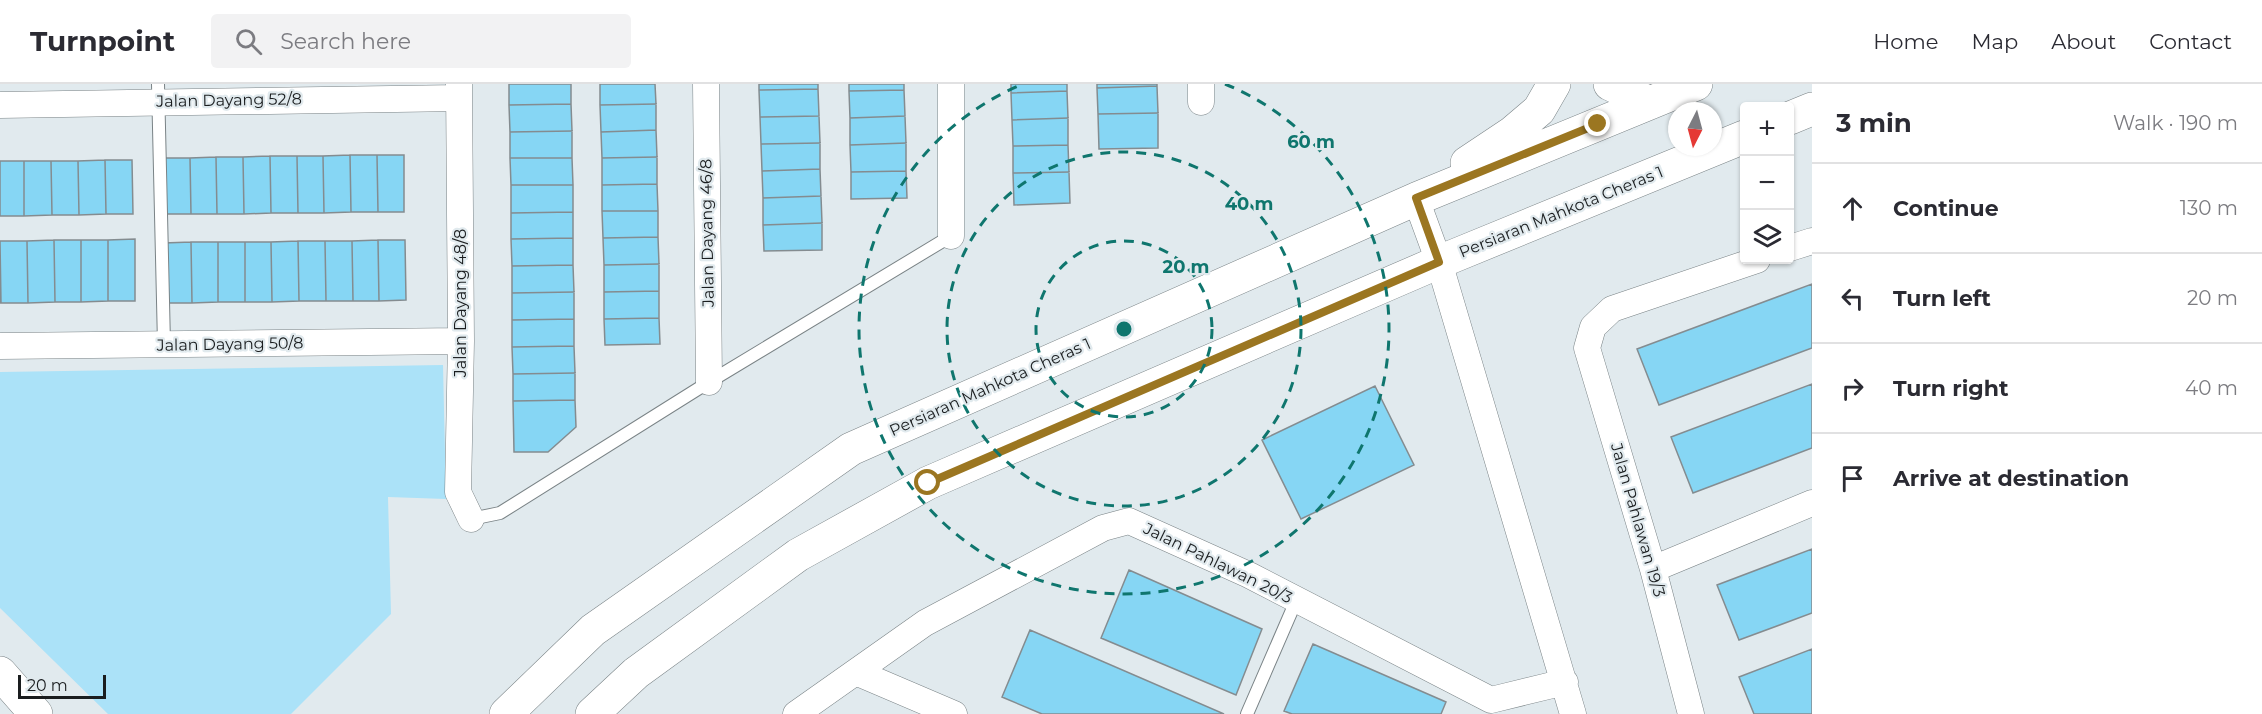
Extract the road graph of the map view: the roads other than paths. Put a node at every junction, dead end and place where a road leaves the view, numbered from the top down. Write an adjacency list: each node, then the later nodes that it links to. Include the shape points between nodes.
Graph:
1 (706, 84): 22 (street, Jalan Dayang 46/8)
2 (951, 84): 14 (street)
3 (1554, 84): 13 (main road, via 1539,110 1512,133)
4 (1610, 84): 8 (main road)
5 (1696, 84): 8 (main road, Persiaran Mahkota Cheras 1)
6 (459, 91): 7 (street, Jalan Dayang 52/8); 19 (street, Jalan Dayang 48/8)
7 (158, 93): 9 (street, Jalan Dayang 52/8); 20 (lane)
8 (1650, 103): 13 (main road, Persiaran Mahkota Cheras 1)
9 (0, 105)
10 (1812, 109): 11 (main road)
11 (1794, 116)
12 (1740, 139): 17 (main road, Persiaran Mahkota Cheras 1)
13 (1416, 198): 17 (street); 32 (main road, Persiaran Mahkota Cheras 1, via 851,449 593,630)
14 (951, 236): 22 (lane)
15 (1812, 241): 16 (street)
16 (1794, 248)
17 (1439, 262): 29 (street); 33 (main road, Persiaran Mahkota Cheras 1, via 928,483 798,555 636,673)
18 (1745, 264): 25 (street, Jalan Pahlawan 19/3, via 1612,309 1593,327 1587,348)
19 (461, 341): 20 (street, Jalan Dayang 50/8); 24 (street, Jalan Dayang 48/8, via 458,492)
20 (164, 344): 21 (street, Jalan Dayang 50/8)
21 (0, 346)
22 (709, 382): 24 (lane, via 500,513)
23 (1812, 502): 25 (street)
24 (471, 519)
25 (1653, 569): 38 (street, Jalan Pahlawan 19/3)
26 (1296, 601): 28 (street, Jalan Pahlawan 20/3, via 1129,520 1103,528 925,623); 30 (street, Jalan Pahlawan 20/3); 36 (lane)
27 (0, 673): 31 (main road)
28 (858, 673): 34 (street, Jalan Pahlawan 20/3); 35 (street)
29 (1565, 682): 30 (street); 37 (street)
30 (1492, 707)
31 (36, 714)
32 (506, 714)
33 (592, 714)
34 (796, 714)
35 (954, 714)
36 (1247, 714)
37 (1573, 714)
38 (1691, 714)

